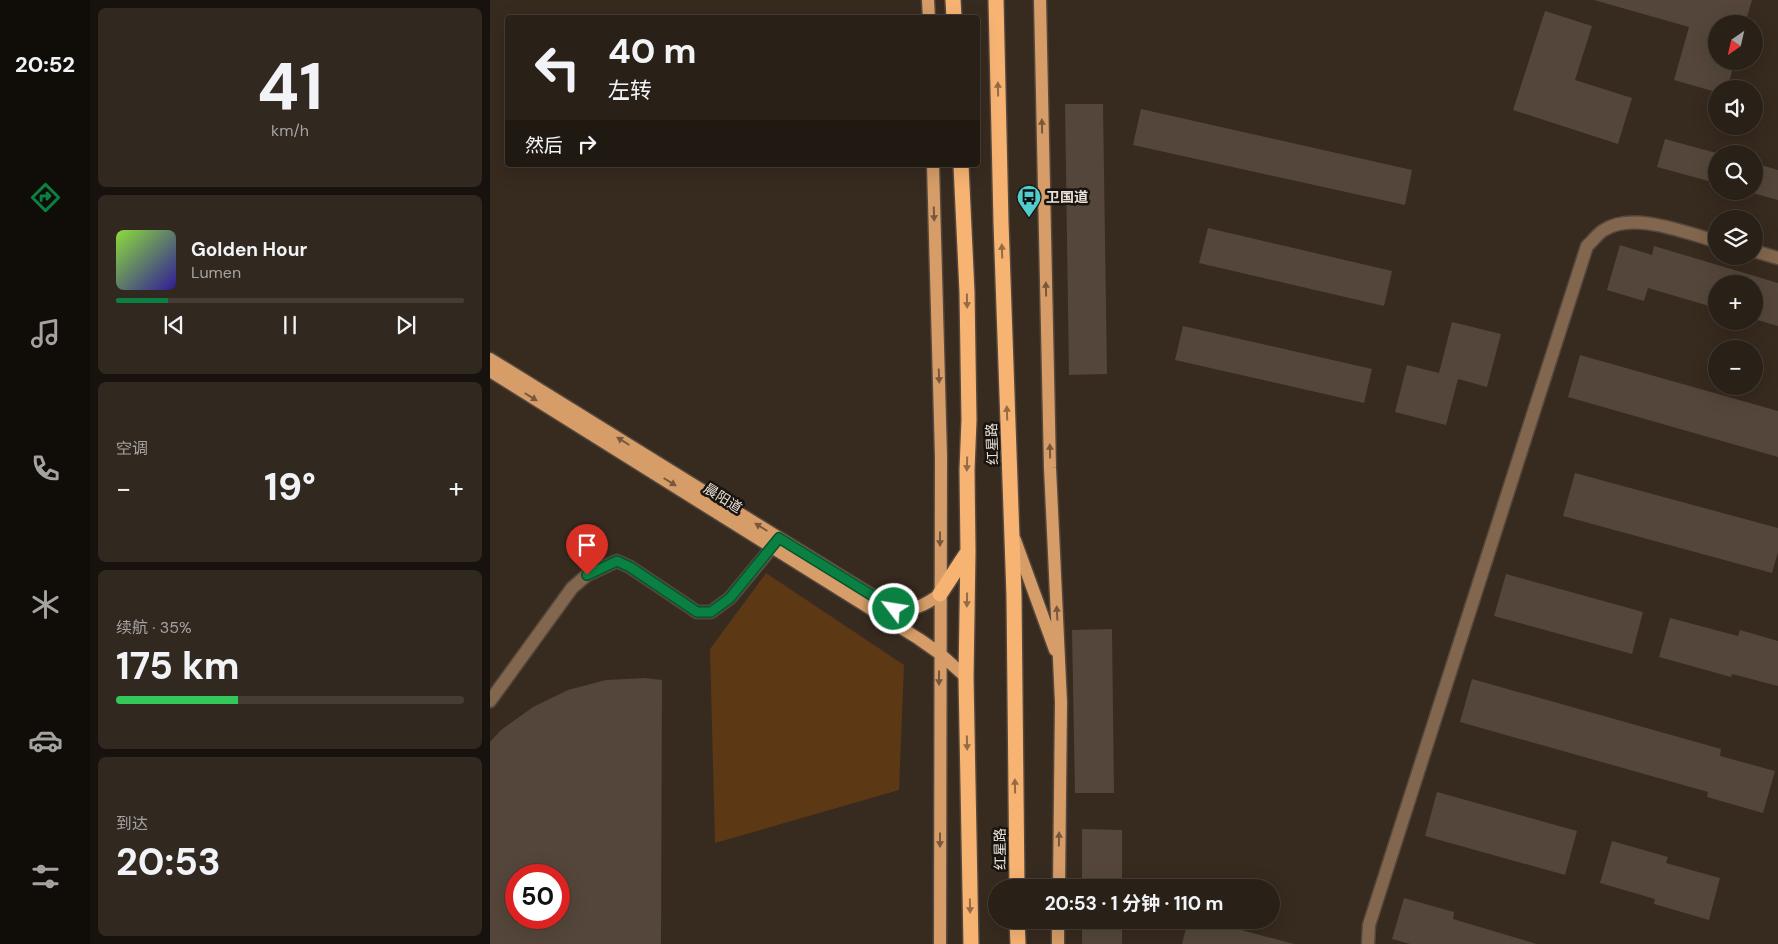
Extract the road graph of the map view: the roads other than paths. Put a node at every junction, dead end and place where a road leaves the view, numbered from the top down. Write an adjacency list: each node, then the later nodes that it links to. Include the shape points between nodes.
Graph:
1 (928, 0): 5 (main road)
2 (953, 0): 6 (highway)
3 (996, 0): 14 (highway, 红星路, one-way to 3)
4 (1040, 0): 18 (main road, one-way to 4, via 1050,468)
5 (928, 15)
6 (954, 15)
7 (933, 167): 17 (main road, one-way to 17, via 941,456)
8 (961, 167): 16 (highway, 红星路, one-way to 16, via 967,292)
9 (1708, 239): 33 (street, via 1646,222 1626,221 1604,229 1587,246 1369,925)
10 (1763, 254): 11 (street)
11 (1778, 258)
12 (490, 359): 15 (main road, 晨阳道, one-way to 12)
13 (490, 371): 15 (main road, 晨阳道, one-way to 15)
14 (1012, 532): 19 (main road); 20 (highway, 红星路)
15 (776, 542): 17 (main road, 晨阳道, via 894,609 923,606); 21 (main road, 晨阳道); 24 (street, via 730,598 711,612 697,612 617,561 587,575 572,588)
16 (968, 551): 17 (highway); 23 (highway, 红星路, one-way to 23)
17 (940, 594): 21 (main road)
18 (1056, 594): 19 (main road); 22 (main road, one-way to 18)
19 (1034, 595): 20 (main road); 22 (main road)
20 (1014, 596): 25 (highway, 红星路, one-way to 20)
21 (939, 653): 23 (main road, 晨阳道); 29 (main road, one-way to 29)
22 (1059, 662): 26 (main road, one-way to 22, via 1062,702)
23 (966, 677): 30 (highway, 红星路, one-way to 30)
24 (490, 701)
25 (1017, 879)
26 (1059, 879)
27 (1017, 929): 31 (highway)
28 (1058, 929): 32 (main road)
29 (940, 944)
30 (971, 944)
31 (1018, 944)
32 (1058, 944)
33 (1368, 944)

